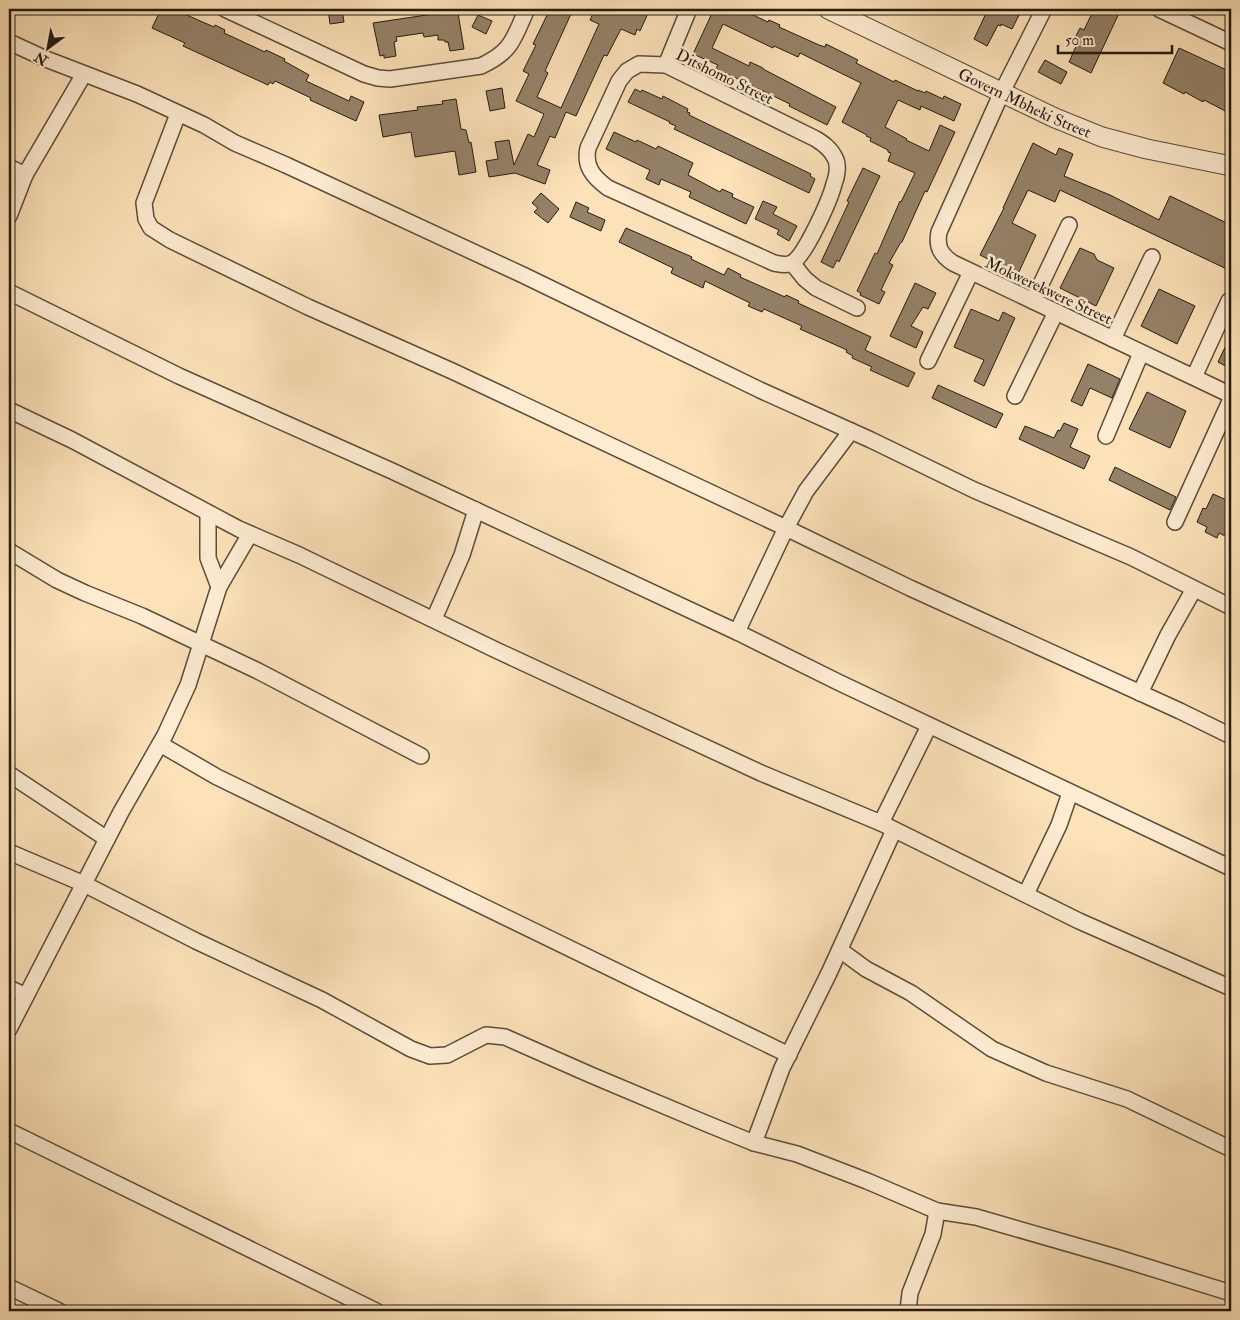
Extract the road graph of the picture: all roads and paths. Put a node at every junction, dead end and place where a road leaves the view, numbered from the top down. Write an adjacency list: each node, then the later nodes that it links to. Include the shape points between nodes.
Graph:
1 (225, 9): 8 (street)
2 (258, 9): 8 (street)
3 (527, 9): 8 (street, via 510,46 494,60 481,66 390,78 364,74)
4 (689, 9): 11 (street)
5 (828, 9): 13 (street, Govern Mbheki Street)
6 (1044, 9): 13 (street, Mokwerekwere Street)
7 (1159, 9): 10 (street)
8 (260, 25)
9 (9, 42): 12 (street)
10 (1231, 43)
11 (666, 66): 21 (street, Ditshomo Street, via 829,148 836,159 834,185 805,250); 21 (street, Ditshomo Street, via 639,64 619,81 588,148 589,169 608,188 774,263)
12 (84, 74): 14 (street); 17 (street)
13 (1002, 92): 15 (street, Govern Mbheki Street, via 1102,137); 22 (street, Mokwerekwere Street, via 937,240 944,257)
14 (178, 114): 36 (street); 41 (street, via 144,203 151,228 308,307)
15 (1231, 166)
16 (9, 167): 17 (street)
17 (25, 175): 18 (street)
18 (9, 216)
19 (1069, 224): 24 (street)
20 (1152, 257): 28 (street, Mokwerekwere Street)
21 (792, 263): 26 (street, via 816,288)
22 (971, 272): 24 (street, Mokwerekwere Street); 30 (street, Mokwerekwere Street)
23 (9, 292): 38 (street, via 179,376)
24 (1033, 301): 27 (street, Mokwerekwere Street)
25 (1229, 302): 31 (street)
26 (857, 308)
27 (1056, 312): 28 (street, Mokwerekwere Street); 33 (street)
28 (1113, 339): 29 (street, Mokwerekwere Street)
29 (1141, 352): 31 (street, Mokwerekwere Street); 37 (street)
30 (928, 361)
31 (1194, 378): 32 (street, Mokwerekwere Street)
32 (1231, 395)
33 (1015, 396)
34 (1231, 399): 40 (street)
35 (9, 410): 39 (street, via 72,440)
36 (852, 431): 41 (street, via 806,491); 45 (street, via 974,490 1131,556)
37 (1106, 436)
38 (476, 510): 47 (street, via 462,555); 48 (street)
39 (208, 514): 42 (street); 44 (street, via 208,558)
40 (1175, 522)
41 (786, 528): 48 (street); 50 (street)
42 (250, 534): 44 (street); 47 (street)
43 (9, 551): 49 (street, via 57,580)
44 (219, 587): 49 (street)
45 (1194, 589): 46 (street); 50 (street)
46 (1231, 607)
47 (434, 619): 57 (street, via 761,773)
48 (737, 632): 51 (street)
49 (202, 645): 53 (street, via 188,686); 54 (street)
50 (1140, 693): 52 (street)
51 (929, 726): 56 (street); 57 (street)
52 (1231, 736)
53 (160, 744): 58 (street); 68 (street, via 235,785)
54 (420, 756)
55 (9, 774): 58 (street)
56 (1070, 793): 60 (street); 62 (street, via 1059,826)
57 (888, 826): 62 (street); 63 (street)
58 (107, 839): 61 (street)
59 (9, 852): 61 (street)
60 (1231, 868)
61 (84, 884): 66 (street); 70 (street, via 322,1000 411,1049 430,1056 447,1055 486,1035 505,1037)
62 (1026, 894): 65 (street)
63 (840, 950): 68 (street); 71 (street, via 866,969 911,993 992,1049 1046,1073 1127,1099)
64 (9, 988): 66 (street)
65 (1231, 988)
66 (26, 996): 67 (street)
67 (9, 1029)
68 (788, 1055): 70 (street)
69 (9, 1131): 76 (street)
70 (754, 1143): 72 (street, via 806,1157)
71 (1231, 1149)
72 (937, 1211): 74 (street, via 976,1217); 77 (street, via 933,1234 910,1293)
73 (9, 1287): 75 (street)
74 (1231, 1293)
75 (59, 1311)
76 (376, 1311)
77 (908, 1311)

